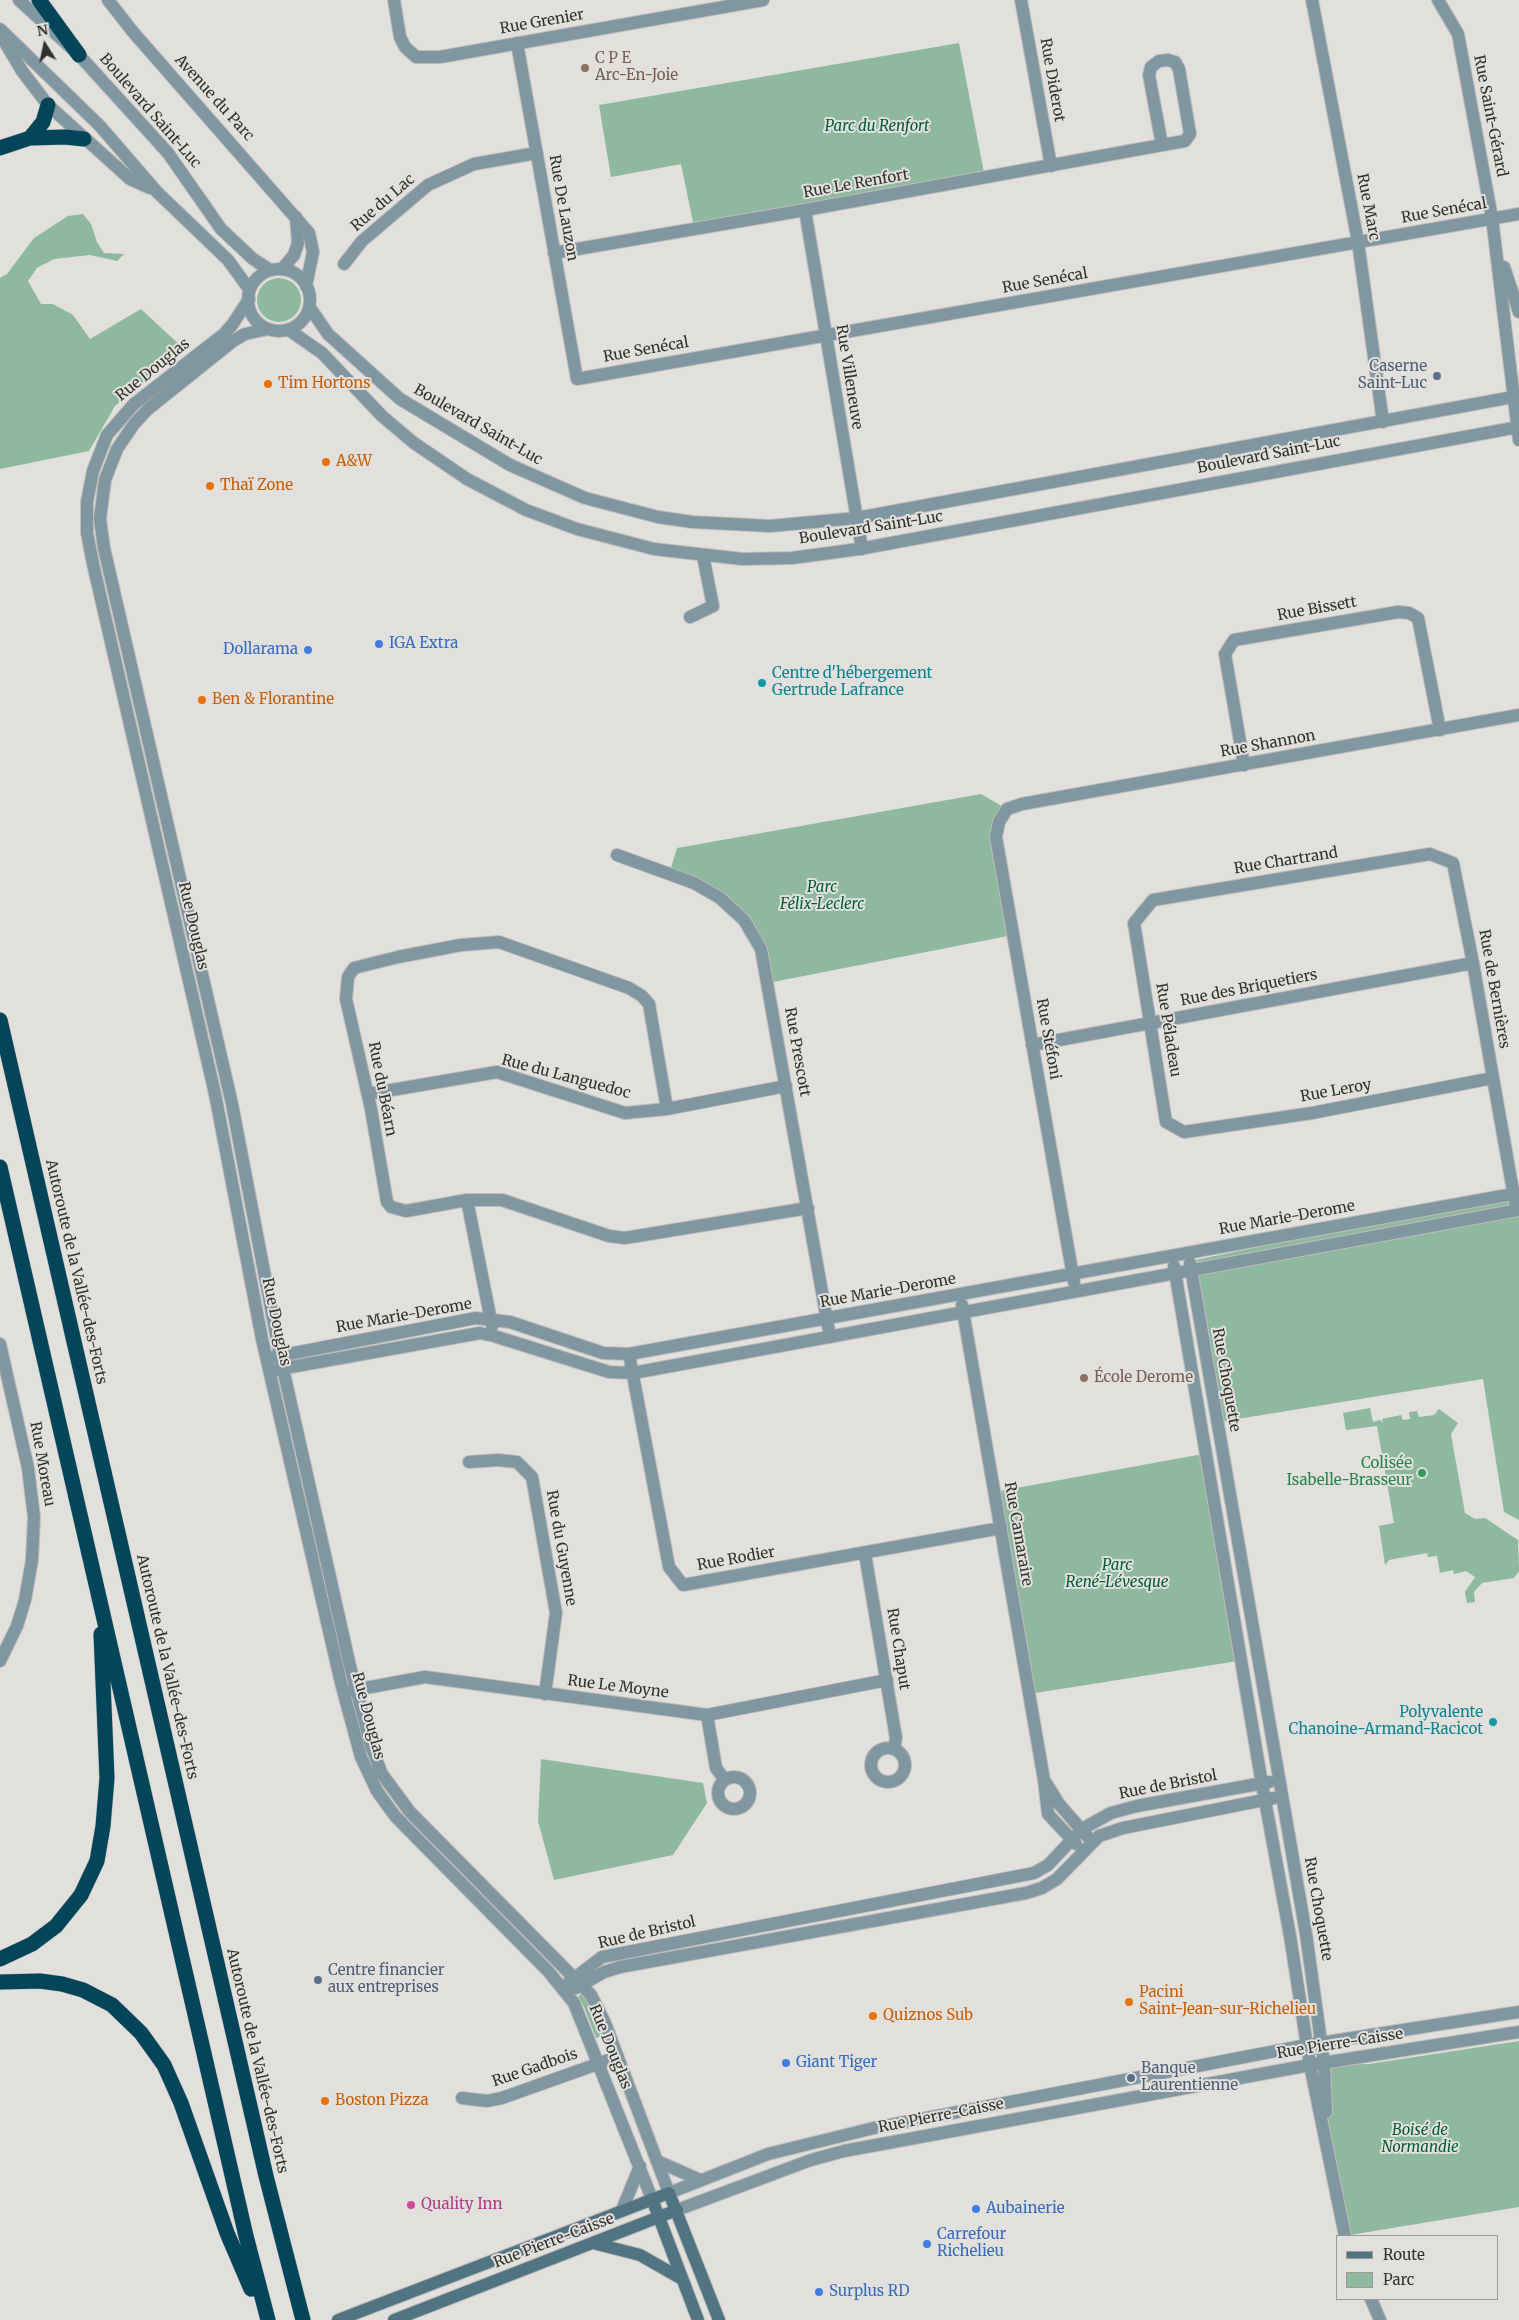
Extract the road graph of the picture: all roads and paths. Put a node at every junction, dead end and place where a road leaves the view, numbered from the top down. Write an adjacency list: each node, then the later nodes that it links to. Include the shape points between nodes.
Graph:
1 (19, 0): 12 (street, Boulevard Saint-Luc)
2 (39, 0): 12 (highway)
3 (108, 0): 23 (street, Avenue du Parc)
4 (394, 0): 11 (street, Rue Grenier, via 400,37 405,48 416,57 440,57)
5 (763, 0): 11 (street, Rue Grenier)
6 (1020, 0): 19 (street, Rue Diderot)
7 (1312, 0): 25 (street, Rue Marc)
8 (1438, 0): 24 (street, Rue Saint-Gérard, via 1458,34)
9 (0, 29): 20 (street, via 100,126)
10 (0, 34): 13 (street)
11 (517, 43): 18 (street, Rue De Lauzon)
12 (79, 55): 29 (street, Boulevard Saint-Luc, via 176,162 221,230 253,259)
13 (48, 105): 14 (highway, via 43,122); 15 (street)
14 (30, 138): 15 (highway); 17 (highway)
15 (84, 139): 20 (street, via 130,179)
16 (1162, 146): 16 (street, Rue Le Renfort, via 1185,140 1190,134 1179,69 1175,62 1168,60 1159,61 1151,67 1149,75); 19 (street, Rue Le Renfort)
17 (0, 148)
18 (537, 153): 27 (street, Rue De Lauzon); 28 (street, Rue du Lac, via 474,164 428,185 362,240)
19 (1051, 166): 21 (street, Rue Le Renfort)
20 (156, 192): 31 (street, via 228,260)
21 (805, 210): 27 (street, Rue Le Renfort); 36 (street, Rue Villeneuve)
22 (1519, 214): 24 (street, Rue Senécal)
23 (296, 217): 29 (street, via 298,243 294,255); 30 (street, Avenue du Parc, via 310,233 313,245)
24 (1492, 218): 25 (street, Rue Senécal); 26 (street, Rue Saint-Gérard)
25 (1358, 242): 36 (street, Rue Senécal); 39 (street, Rue Marc)
26 (1496, 243): 33 (street, Rue Saint-Gérard); 38 (street, Rue Saint-Gérard)
27 (554, 253): 37 (street, Rue De Lauzon)
28 (344, 264)
29 (276, 269): 30 (street, via 299,276); 31 (street, via 258,276)
30 (306, 286): 32 (street)
31 (249, 294): 34 (street, via 254,317); 81 (street, Rue Douglas, via 224,334 134,404 113,427 103,443 92,475 86,521 93,564 215,1094)
32 (310, 308): 35 (street, via 301,324); 41 (street, Boulevard Saint-Luc, via 328,334 400,399 510,465 569,492 609,505 692,522 770,526)
33 (1519, 312)
34 (268, 329): 35 (street); 80 (street, Rue Douglas, via 245,334 233,341 134,424 108,471 100,519 232,1104)
35 (289, 330): 43 (street, Boulevard Saint-Luc, via 322,353 382,416 414,443 466,479 526,510 577,529 654,549)
36 (826, 336): 37 (street, Rue Senécal); 41 (street, Rue Villeneuve)
37 (577, 379)
38 (1516, 396): 39 (street, Boulevard Saint-Luc); 40 (street, Rue Saint-Gérard)
39 (1383, 422): 41 (street, Boulevard Saint-Luc)
40 (1518, 431): 42 (street, Boulevard Saint-Luc)
41 (856, 518): 42 (street, Rue Villeneuve)
42 (862, 549): 43 (street, Boulevard Saint-Luc, via 792,558)
43 (703, 556): 44 (street, via 712,606)
44 (690, 617)
45 (1519, 716): 46 (street, Rue Shannon)
46 (1440, 730): 47 (street, Rue Shannon); 47 (street, Rue Bissett, via 1418,618 1409,613 1398,612 1244,638 1234,640 1226,654)
47 (1244, 764): 48 (street, Rue Shannon)
48 (1022, 804): 55 (street, Rue Stéfoni, via 1007,809 996,837)
49 (617, 855): 57 (street, Rue Prescott, via 694,883 720,898 744,920 761,949)
50 (1453, 863): 51 (street, Rue Chartrand, via 1430,854 1152,900); 52 (street, Rue de Bernières)
51 (1134, 923): 54 (street, Rue Péladeau)
52 (1473, 963): 54 (street, Rue des Briquetiers); 56 (street, Rue de Bernières)
53 (0, 1020): 139 (highway, Autoroute de la Vallée-des-Forts)
54 (1150, 1023): 55 (street, Rue des Briquetiers); 60 (street, Rue Péladeau, via 1166,1122)
55 (1032, 1045): 70 (street, Rue Stéfoni)
56 (1493, 1078): 60 (street, Rue Leroy, via 1312,1113); 62 (street, Rue de Bernières)
57 (786, 1086): 59 (street, Rue du Languedoc); 64 (street, Rue Prescott)
58 (368, 1094): 59 (street, Rue du Languedoc, via 497,1072 625,1113); 59 (street, Rue du Béarn, via 346,998 348,977 354,968 461,945 498,942 629,988 642,996 649,1004 653,1021); 63 (street, Rue du Béarn, via 387,1202 391,1208 406,1211)
59 (667, 1109)
60 (1184, 1132)
61 (0, 1167): 90 (highway)
62 (1516, 1193): 65 (street, Rue de Bernières); 66 (street, Rue Marie-Derome)
63 (467, 1200): 64 (street, Rue du Béarn, via 502,1200 609,1236 625,1238); 75 (street)
64 (808, 1208): 74 (street, Rue Prescott)
65 (1518, 1211): 68 (street, Rue Marie-Derome)
66 (1188, 1253): 67 (street, Rue Marie-Derome); 68 (street, Rue Choquette)
67 (1173, 1256): 69 (street, Rue Choquette); 70 (street, Rue Marie-Derome)
68 (1191, 1270): 69 (street, Rue Marie-Derome); 86 (street, Rue Choquette)
69 (1175, 1273): 71 (street, Rue Marie-Derome); 87 (street, Rue Choquette)
70 (1072, 1274): 71 (street, Rue Stéfoni); 72 (street, Rue Marie-Derome)
71 (1075, 1292): 73 (street, Rue Marie-Derome)
72 (960, 1294): 73 (street, Rue Camaraire); 74 (street, Rue Marie-Derome)
73 (963, 1312): 77 (street, Rue Marie-Derome); 88 (street, Rue Camaraire)
74 (828, 1318): 77 (street, Rue Prescott); 79 (street, Rue Marie-Derome)
75 (490, 1319): 76 (street); 79 (street, Rue Marie-Derome, via 510,1322 603,1354); 80 (street, Rue Marie-Derome, via 476,1318)
76 (494, 1336): 82 (street, Rue Marie-Derome, via 480,1333); 84 (street, Rue Marie-Derome, via 609,1372)
77 (830, 1337): 84 (street, Rue Marie-Derome)
78 (0, 1344): 91 (street, Rue Moreau, via 28,1468 34,1517 29,1581 21,1613)
79 (629, 1354): 84 (street, Rue Rodier)
80 (280, 1355): 81 (street, Rue Marie-Derome); 82 (street, Rue Douglas)
81 (267, 1358): 83 (street, Rue Douglas)
82 (283, 1368): 83 (street, Rue Marie-Derome); 96 (street, Rue Douglas)
83 (270, 1371): 97 (street, Rue Douglas)
84 (633, 1373): 89 (street, Rue Rodier, via 669,1567 683,1585)
85 (469, 1462): 98 (street, Rue du Guyenne, via 517,1462 532,1477 556,1612)
86 (1233, 1513): 87 (street); 93 (street, Rue Choquette)
87 (1217, 1515): 94 (street, Rue Choquette)
88 (1001, 1528): 89 (street, Rue Rodier); 102 (street, Rue Camaraire)
89 (866, 1554): 95 (street, Rue Chaput)
90 (99, 1598): 115 (highway, via 107,1778 97,1861 81,1895 56,1926 32,1944); 142 (highway)
91 (4, 1652): 92 (street, Rue Moreau)
92 (0, 1661)
93 (1261, 1676): 94 (street); 103 (street, Rue Choquette)
94 (1244, 1679): 104 (street, Rue Choquette)
95 (886, 1680): 99 (street, Rue Le Moyne); 100 (street, Rue Chaput, via 896,1738)
96 (357, 1690): 97 (street, Rue Le Moyne); 98 (street, Rue Le Moyne, via 425,1677); 116 (street, Rue Douglas, via 374,1755 396,1794 419,1822)
97 (344, 1692): 118 (street, Rue Douglas, via 362,1762 382,1799)
98 (545, 1694): 99 (street, Rue Le Moyne)
99 (707, 1715): 101 (street, via 716,1768)
100 (894, 1749)
101 (725, 1780)
102 (1044, 1780): 107 (street, Rue Camaraire, via 1059,1804); 108 (street, Rue Camaraire, via 1048,1814)
103 (1279, 1780): 104 (street, Rue de Bristol); 105 (street, Rue Choquette)
104 (1262, 1784): 106 (street, Rue Choquette); 107 (street, Rue de Bristol, via 1137,1806 1111,1814)
105 (1282, 1797): 106 (street, Rue de Bristol); 121 (street, Rue Choquette)
106 (1266, 1799): 109 (street, Rue de Bristol, via 1123,1828 1099,1836); 122 (street, Rue Choquette)
107 (1082, 1829): 108 (street, Rue de Bristol); 109 (street, Rue Camaraire)
108 (1071, 1839): 110 (street, Rue Camaraire); 111 (street, Rue de Bristol, via 1048,1864 1034,1873)
109 (1092, 1842): 110 (street, Rue de Bristol)
110 (1082, 1851): 112 (street, Rue de Bristol, via 1057,1879 1042,1888)
111 (906, 1899): 112 (street); 113 (street, Rue de Bristol)
112 (910, 1913): 114 (street, Rue de Bristol)
113 (748, 1928): 114 (street); 116 (street, Rue de Bristol, via 602,1957)
114 (750, 1944): 116 (street, Rue de Bristol, via 609,1970)
115 (0, 1959)
116 (579, 1981): 118 (street, Rue de Bristol); 123 (street, Rue Douglas, via 599,2009)
117 (0, 1982): 142 (highway, via 40,1981 83,1990 121,2013 150,2044 164,2065 181,2103 227,2233)
118 (565, 1990): 124 (street, Rue Douglas, via 580,2013)
119 (1519, 2012): 121 (street, Rue Pierre-Caisse)
120 (1519, 2032): 125 (street, Rue Pierre-Caisse)
121 (1321, 2042): 122 (street, Rue Pierre-Caisse); 125 (street, Rue Choquette)
122 (1307, 2045): 126 (street, Rue Choquette); 131 (street, Rue Pierre-Caisse, via 874,2128 768,2154)
123 (617, 2057): 124 (street, Rue Gadbois); 129 (street, Rue Douglas)
124 (599, 2063): 127 (street, Rue Gadbois, via 494,2100); 130 (street, Rue Douglas)
125 (1324, 2063): 126 (street, Rue Pierre-Caisse); 128 (street, Rue Choquette)
126 (1310, 2065): 128 (street, Rue Choquette); 135 (street, Rue Pierre-Caisse, via 844,2151 811,2160)
127 (462, 2098)
128 (1328, 2149): 137 (street, Rue Choquette)
129 (657, 2161): 131 (street); 132 (street, Rue Douglas)
130 (640, 2166): 133 (street, Rue Douglas); 134 (street, Rue Pierre-Caisse)
131 (700, 2180): 132 (street, Rue Pierre-Caisse)
132 (670, 2192): 133 (main road, Rue Pierre-Caisse); 135 (main road, Rue Douglas)
133 (652, 2199): 134 (main road, Rue Pierre-Caisse); 136 (main road, Rue Douglas)
134 (622, 2210): 145 (main road, Rue Pierre-Caisse)
135 (677, 2210): 136 (main road, Rue Pierre-Caisse); 148 (main road, Rue Douglas)
136 (659, 2217): 138 (main road, Rue Pierre-Caisse); 140 (main road, Rue Douglas)
137 (1345, 2235)
138 (593, 2243): 140 (main road, via 640,2254); 146 (main road, Rue Pierre-Caisse)
139 (284, 2249): 143 (highway, Autoroute de la Vallée-des-Forts); 144 (highway)
140 (682, 2279): 147 (main road, Rue Douglas)
141 (1371, 2300): 149 (street)
142 (266, 2320)
143 (303, 2320)
144 (307, 2320)
145 (338, 2320)
146 (394, 2320)
147 (698, 2320)
148 (719, 2320)
149 (1380, 2320)

